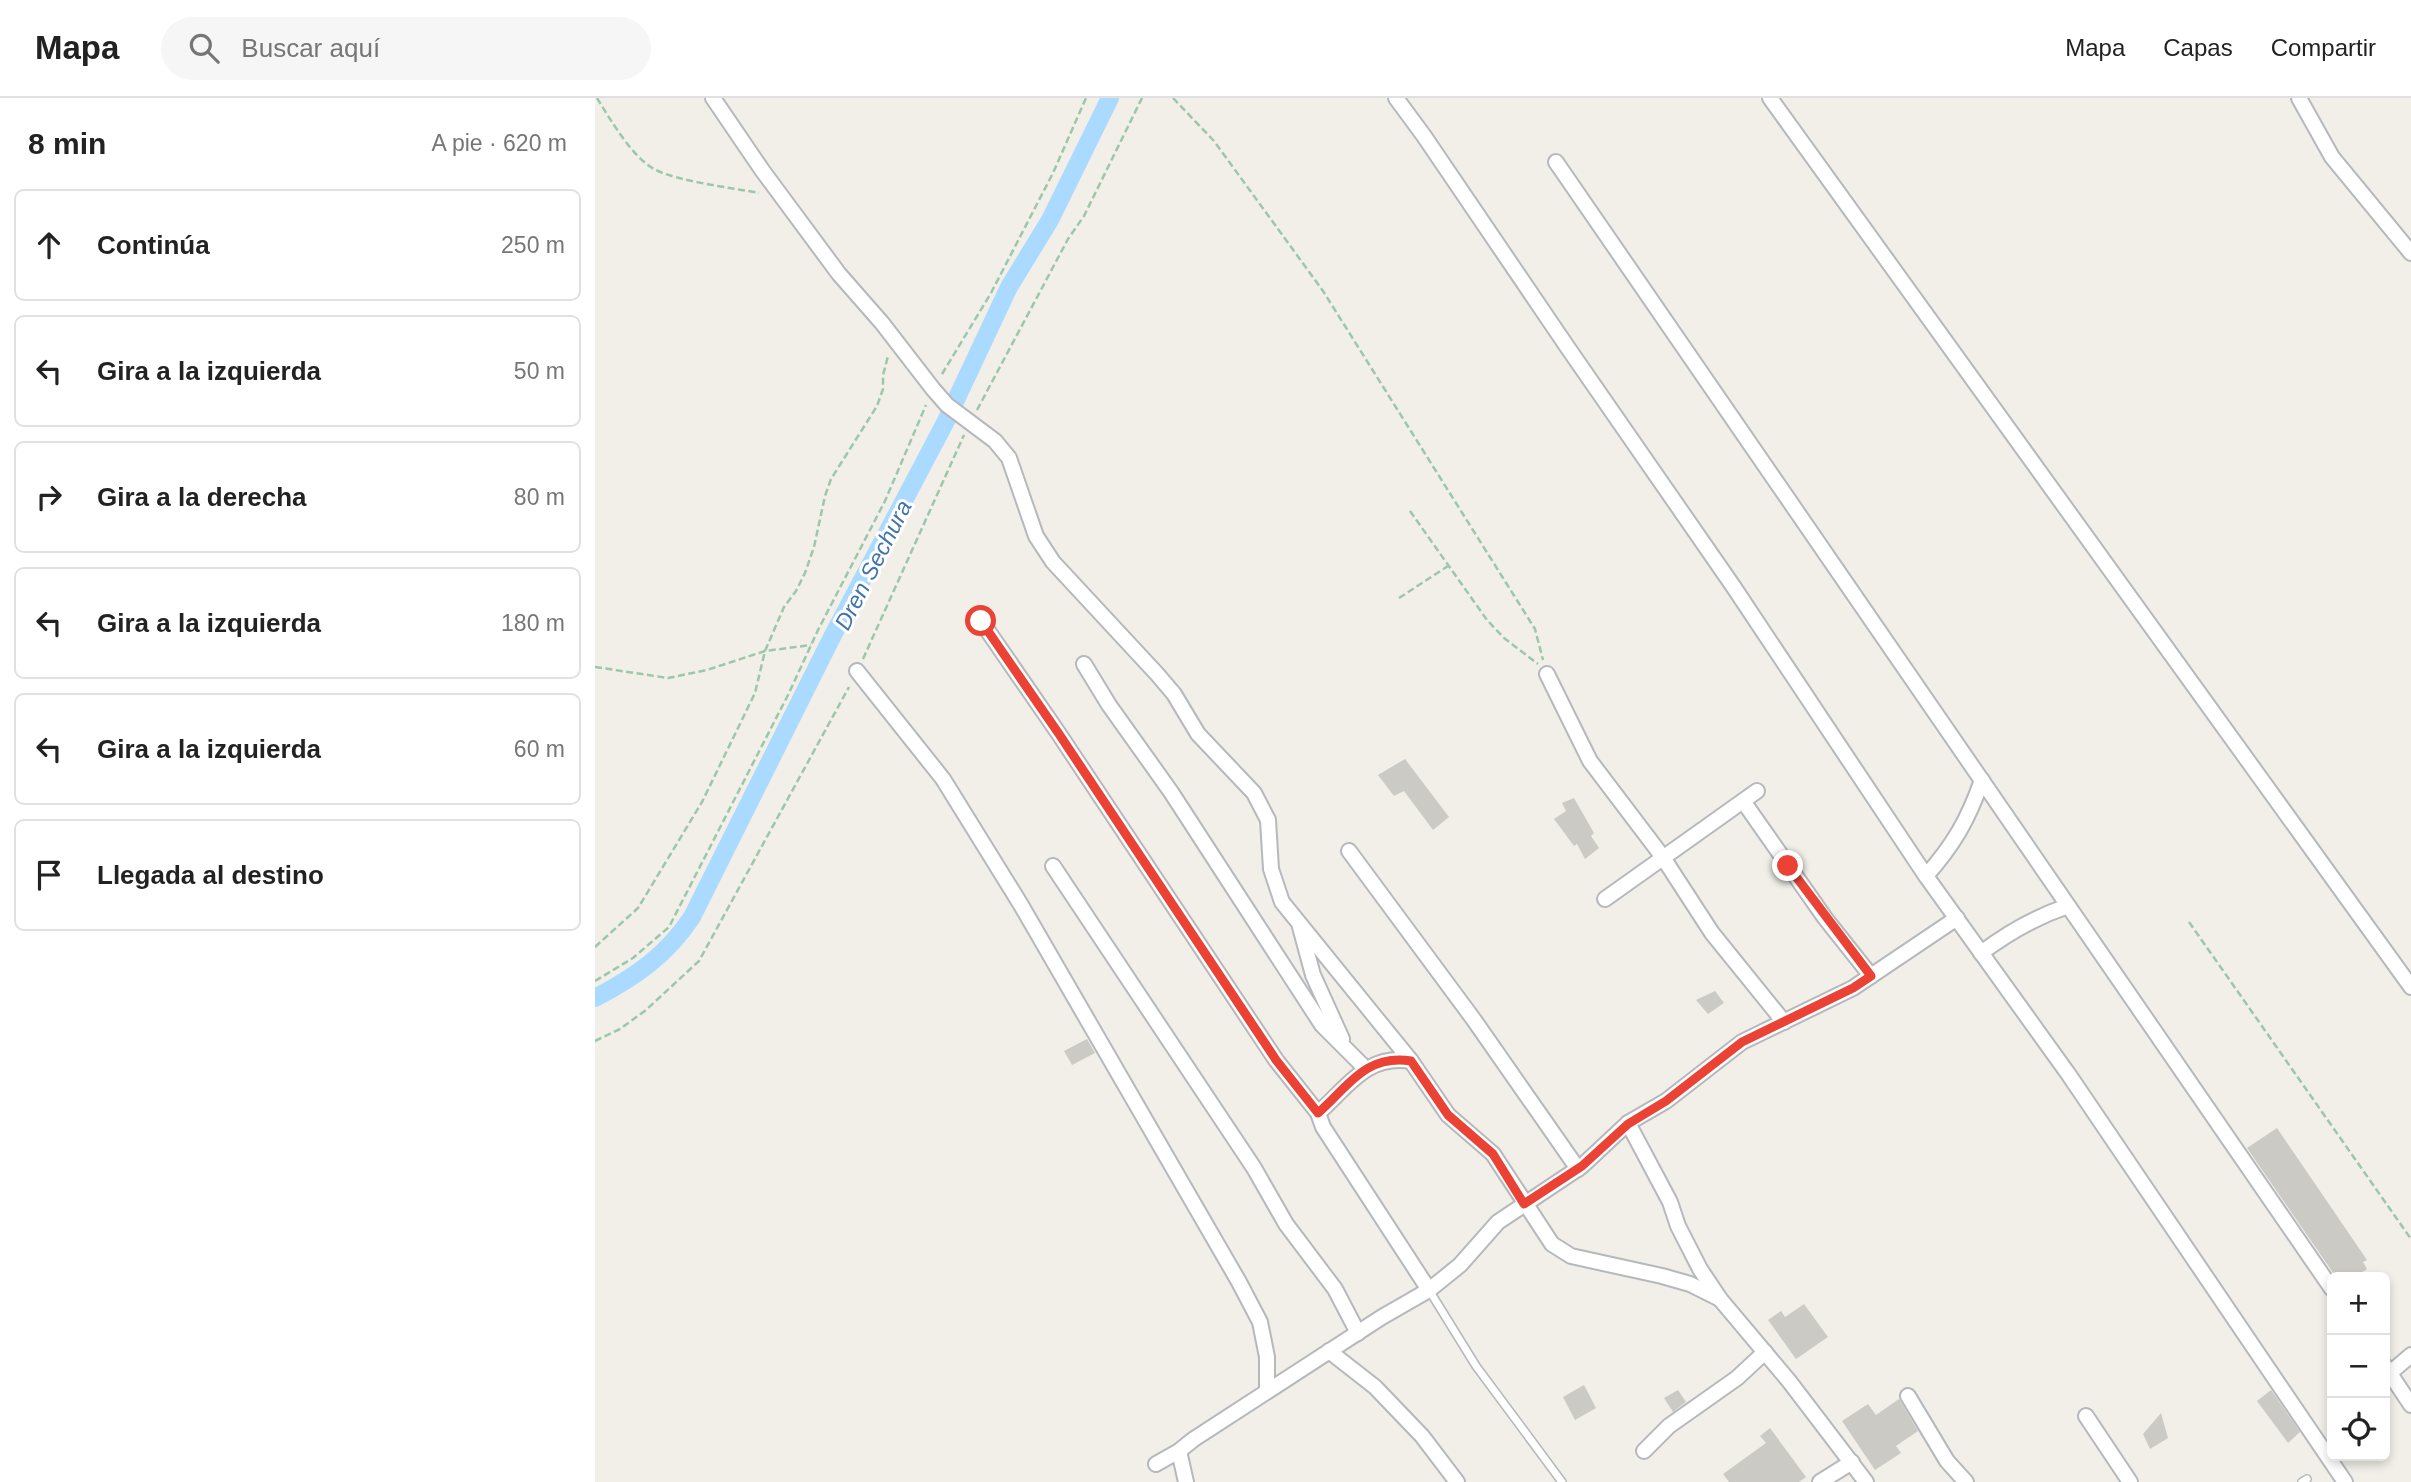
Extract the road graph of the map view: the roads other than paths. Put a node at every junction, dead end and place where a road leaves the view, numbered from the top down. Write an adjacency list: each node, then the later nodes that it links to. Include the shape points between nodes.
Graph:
1 (713, 98): 21 (street, via 839,274 933,389 1009,458 1036,536 1053,562 1157,674 1198,734 1254,793 1269,820 1275,883 1282,902)
2 (1396, 98): 17 (street, via 1733,586)
3 (1770, 98): 24 (street)
4 (2299, 98): 6 (street, via 2332,157)
5 (1556, 162): 11 (street)
6 (2411, 253)
7 (981, 621): 29 (street, via 1276,1060)
8 (1084, 664): 26 (street, via 1322,1024)
9 (857, 671): 42 (street, via 943,779 1239,1282 1260,1322)
10 (1547, 674): 15 (street, via 1590,761)
11 (1982, 780): 17 (street, via 1961,831); 19 (street)
12 (1757, 791): 13 (street)
13 (1743, 801): 15 (street); 23 (street)
14 (1349, 851): 31 (street)
15 (1663, 856): 18 (street); 25 (street, via 1712,933)
16 (1053, 866): 36 (street, via 1254,1168 1286,1224 1335,1290)
17 (1926, 876): 20 (street)
18 (1605, 899)
19 (2068, 906): 22 (street, via 2011,930); 33 (street)
20 (1957, 918): 22 (street); 23 (street)
21 (1298, 922): 26 (street, via 1313,975); 27 (street)
22 (1981, 953): 57 (street)
23 (1871, 976): 25 (street)
24 (2411, 987)
25 (1784, 1022): 30 (street, via 1742,1042 1666,1101)
26 (1347, 1050): 28 (street)
27 (1411, 1061): 28 (street, via 1389,1059); 32 (street, via 1448,1115 1493,1154)
28 (1365, 1068): 29 (street)
29 (1318, 1113): 34 (street)
30 (1628, 1124): 31 (street); 35 (street)
31 (1578, 1169): 32 (street)
32 (1524, 1204): 34 (street, via 1498,1222 1460,1265); 35 (street, via 1552,1244 1571,1256 1690,1284)
33 (2327, 1282)
34 (1429, 1290): 36 (street); 52 (lane, via 1476,1366)
35 (1720, 1299): 38 (street)
36 (1358, 1333): 37 (street)
37 (1329, 1351): 42 (street); 51 (street, via 1375,1387 1422,1436)
38 (1765, 1352): 47 (street, via 1669,1426); 48 (street)
39 (2411, 1355): 40 (street)
40 (2390, 1368)
41 (2390, 1374): 44 (street)
42 (1267, 1391): 46 (street)
43 (1907, 1396): 55 (street, via 1947,1461)
44 (2411, 1405)
45 (2086, 1416): 56 (street)
46 (1179, 1451): 49 (street); 50 (street)
47 (1644, 1451)
48 (1852, 1462): 53 (street); 54 (street)
49 (1156, 1464)
50 (1186, 1482)
51 (1457, 1482)
52 (1562, 1482)
53 (1820, 1482)
54 (1866, 1482)
55 (1966, 1482)
56 (2130, 1482)
57 (2345, 1482)

